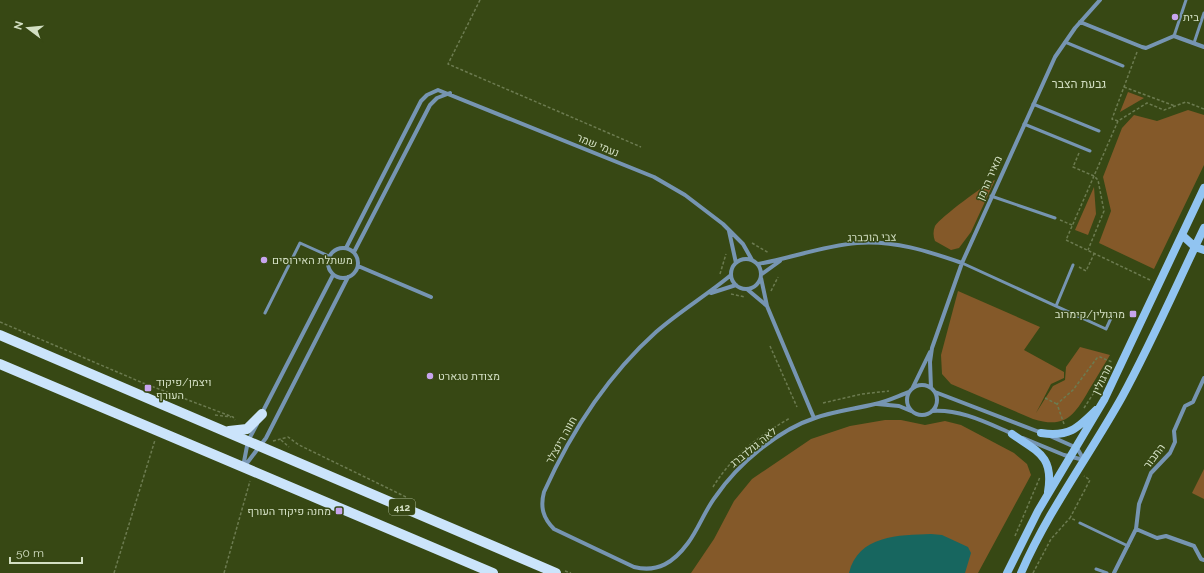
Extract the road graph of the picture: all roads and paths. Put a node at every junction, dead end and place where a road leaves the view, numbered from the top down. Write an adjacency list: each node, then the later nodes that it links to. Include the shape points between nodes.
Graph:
1 (480, 0): 20 (path, via 448,64)
2 (1100, 0): 5 (street, מאיר הרמן)
3 (1186, 0): 6 (lane)
4 (1204, 13): 8 (lane)
5 (1080, 22): 7 (street, מאיר הרמן); 9 (street)
6 (1174, 36): 8 (street); 9 (street, via 1146,48)
7 (1065, 42): 11 (lane); 14 (street, מאיר הרמן, via 1052,62)
8 (1194, 43): 10 (street)
9 (1139, 46): 12 (path)
10 (1204, 47)
11 (1124, 66)
12 (1124, 87): 15 (path); 17 (path, via 1112,119)
13 (450, 93): 28 (street, נעמי שמר, via 654,178 684,195); 33 (street, via 438,90 421,101); 36 (street, via 437,98 430,105)
14 (1033, 104): 18 (street, מאיר הרמן); 19 (lane)
15 (1175, 106): 16 (path, via 1186,102); 17 (path, via 1164,110 1146,103)
16 (1204, 109)
17 (1118, 121): 23 (path)
18 (1024, 124): 21 (lane); 25 (street, מאיר הרמן)
19 (1099, 131)
20 (641, 147)
21 (1081, 147): 22 (lane); 23 (path, via 1072,167)
22 (1090, 151)
23 (1094, 176): 27 (path); 35 (path, via 1098,180 1104,211)
24 (1204, 188): 30 (main road, מרגולין)
25 (991, 196): 26 (lane); 44 (street, מאיר הרמן)
26 (1055, 218): 27 (path)
27 (1072, 225): 35 (path, via 1066,240)
28 (729, 231): 41 (street, נעמי שמר, via 743,244); 43 (street)
29 (1203, 233): 30 (main road); 32 (main road)
30 (1182, 235): 32 (main road); 54 (main road, מרגולין)
31 (752, 243): 38 (path)
32 (1195, 247): 34 (main road); 102 (main road, via 1129,384)
33 (346, 248): 36 (street); 40 (street, via 336,249)
34 (1204, 250)
35 (1088, 251): 39 (path)
36 (354, 252): 47 (street)
37 (727, 252): 53 (path, via 718,276)
38 (769, 253)
39 (1094, 254): 46 (path, via 1086,271); 54 (path)
40 (329, 256): 48 (street, via 328,266); 64 (lane, via 300,242)
41 (752, 260): 43 (street); 45 (street)
42 (782, 260): 44 (street, צבי הוכברג, via 808,252 858,243 900,245 927,250); 45 (street, צבי הוכברג); 50 (street, צבי הוכברג)
43 (736, 263): 49 (street)
44 (962, 263): 63 (lane); 69 (street, מאיר הרמן)
45 (758, 264): 50 (street)
46 (1073, 265): 63 (lane)
47 (358, 266): 51 (street); 60 (street)
48 (333, 275): 51 (street); 88 (street)
49 (731, 275): 55 (street); 59 (street, חווה רינצלר)
50 (761, 276): 56 (street, via 757,286); 62 (street)
51 (348, 277): 99 (street)
52 (778, 277): 57 (path)
53 (720, 278)
54 (1159, 285): 83 (main road, מרגולין)
55 (736, 286): 56 (street); 59 (street, חווה רינצלר)
56 (748, 290): 62 (street)
57 (773, 290)
58 (727, 293): 61 (path)
59 (708, 294): 114 (street, חווה רינצלר, via 657,331 604,387 572,437 542,500 546,520 561,532 634,567)
60 (430, 297)
61 (750, 299)
62 (767, 306): 91 (street)
63 (1056, 306): 65 (lane, via 1106,329)
64 (265, 313)
65 (1112, 316)
66 (0, 322): 89 (path, via 143,383)
67 (0, 335): 93 (main road, 412)
68 (770, 346): 84 (path)
69 (932, 348): 74 (street, מאיר הרמן); 75 (street, מאיר הרמן)
70 (1115, 358): 82 (path, via 1112,363 1097,358 1073,390)
71 (0, 364): 92 (main road, 412)
72 (1108, 371): 85 (path)
73 (1204, 378): 110 (street, התבור, via 1193,402 1185,406 1174,431 1175,442 1170,453 1151,473 1139,504)
74 (913, 387): 75 (street, via 924,385); 77 (street)
75 (931, 388): 78 (street)
76 (888, 391): 80 (path)
77 (909, 392): 81 (street, לאה גולדברג); 87 (street, via 906,402)
78 (935, 392): 86 (street, via 936,404); 94 (street)
79 (1046, 398): 82 (path)
80 (823, 402)
81 (876, 404): 87 (street, לאה גולדברג, via 899,406); 91 (street, לאה גולדברג)
82 (1057, 404): 95 (path)
83 (1102, 404): 95 (main road, via 1079,427); 100 (main road, מרגולין)
84 (797, 407)
85 (1084, 408)
86 (932, 411): 87 (street, via 924,415); 96 (street, via 954,411)
87 (912, 412)
88 (262, 414): 93 (main road, via 247,429); 98 (street)
89 (233, 417)
90 (790, 418): 106 (path, via 735,457)
91 (814, 418): 114 (street, לאה גולדברג, via 774,440 744,463 715,496 684,549 676,558)
92 (158, 431): 104 (main road, 412); 116 (path)
93 (226, 431): 98 (main road, 412)
94 (1041, 433): 95 (main road); 100 (street)
95 (1068, 433)
96 (1012, 434): 101 (street); 103 (main road, via 1040,454)
97 (281, 440): 99 (path)
98 (248, 441): 99 (main road, 412); 104 (street)
99 (265, 444): 104 (street); 119 (main road, 412)
100 (1076, 448): 101 (main road, מרגולין); 102 (street)
101 (1070, 458): 102 (street); 107 (main road, מרגולין)
102 (1084, 460): 105 (main road)
103 (1046, 462): 107 (main road, via 1050,472); 111 (path)
104 (248, 470): 117 (path); 118 (main road, 412)
105 (1077, 472): 108 (path, via 1090,480); 121 (main road)
106 (712, 489)
107 (1047, 496): 120 (main road, מרגולין)
108 (1070, 518): 109 (path); 122 (path, via 1051,539)
109 (1080, 523): 112 (lane)
110 (1136, 529): 112 (street, התבור); 113 (street, via 1157,538 1166,536 1194,546)
111 (1014, 538)
112 (1128, 546): 124 (street, התבור)
113 (1204, 560)
114 (659, 567)
115 (1096, 569): 123 (lane)
116 (114, 573)
117 (224, 573)
118 (493, 573)
119 (556, 573)
120 (1007, 573)
121 (1021, 573)
122 (1033, 573)
123 (1107, 573)
124 (1114, 573)

